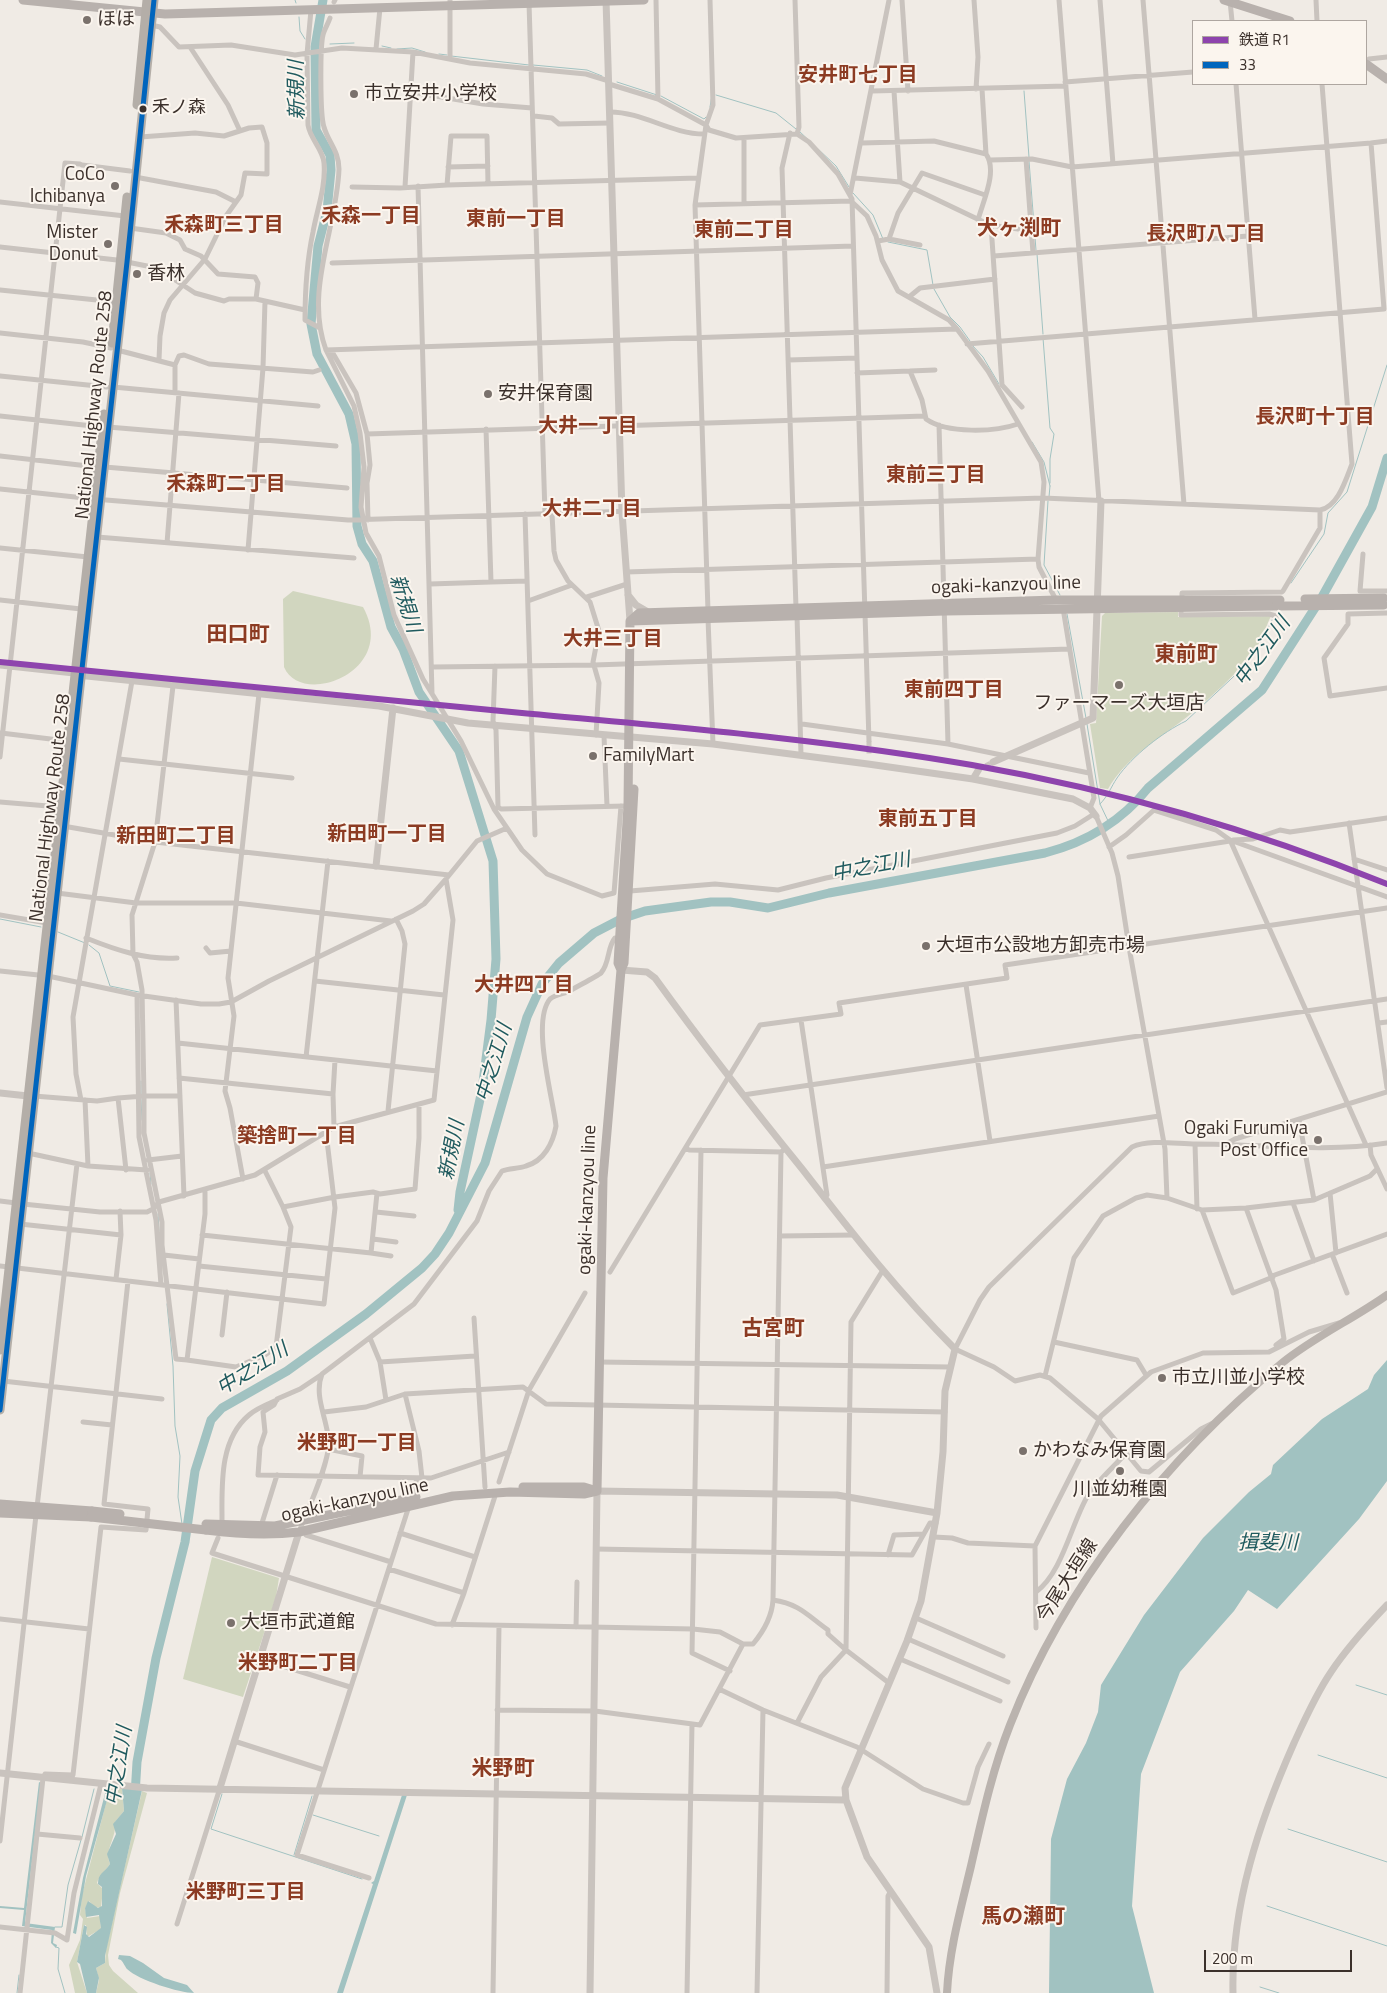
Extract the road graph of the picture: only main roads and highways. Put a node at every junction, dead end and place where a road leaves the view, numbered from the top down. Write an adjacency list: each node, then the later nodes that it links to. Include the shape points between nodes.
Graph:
1 (23, 0): 9 (main road)
2 (147, 0): 11 (highway, National Highway Route 258)
3 (154, 0): 11 (highway, National Highway Route 258)
4 (606, 0): 5 (main road); 8 (main road)
5 (644, 0)
6 (1224, 0): 7 (main road)
7 (1230, 0): 12 (main road)
8 (529, 1): 10 (main road)
9 (58, 2): 11 (main road)
10 (450, 3): 11 (main road, via 380,8 364,5 328,14 313,9)
11 (149, 13): 15 (highway, National Highway Route 258); 15 (highway, National Highway Route 258, via 151,25 140,137)
12 (1287, 20)
13 (1367, 64): 14 (main road)
14 (1387, 79)
15 (133, 174): 16 (highway, National Highway Route 258, via 130,228); 16 (highway, National Highway Route 258, via 125,216)
16 (124, 261): 17 (highway, National Highway Route 258); 17 (highway, National Highway Route 258, via 116,302)
17 (114, 349): 18 (highway, National Highway Route 258)
18 (97, 500): 24 (highway, National Highway Route 258, via 82,609); 24 (highway, National Highway Route 258, via 97,536)
19 (1386, 602): 20 (main road, ogaki-kanzyou line, bridge, via 1280,597)
20 (1099, 604): 21 (main road, ogaki-kanzyou line, via 1062,608); 21 (main road, ogaki-kanzyou line, via 1056,600)
21 (945, 607): 22 (main road, ogaki-kanzyou line)
22 (708, 615): 23 (main road, ogaki-kanzyou line); 23 (main road, ogaki-kanzyou line, via 648,612 639,613)
23 (630, 621): 25 (main road, ogaki-kanzyou line)
24 (78, 675): 26 (highway, National Highway Route 258); 26 (highway, National Highway Route 258, via 60,807)
25 (629, 738): 27 (main road, ogaki-kanzyou line, via 625,806); 27 (main road, ogaki-kanzyou line, via 634,805)
26 (61, 826): 28 (highway, National Highway Route 258, via 57,893); 28 (highway, National Highway Route 258, via 46,923)
27 (628, 894): 35 (main road, ogaki-kanzyou line, via 603,1178 597,1491 584,1494)
28 (44, 976): 29 (highway, National Highway Route 258)
29 (31, 1096): 30 (highway, National Highway Route 258); 30 (highway, National Highway Route 258, via 28,1153)
30 (19, 1203): 31 (highway, National Highway Route 258); 31 (highway, National Highway Route 258, via 20,1224)
31 (8, 1267): 33 (highway, National Highway Route 258); 34 (highway, National Highway Route 258)
32 (1387, 1295): 41 (main road, 今尾大垣線, via 1282,1363 1217,1423 1160,1485 1101,1558 1061,1620 1003,1743 985,1804 951,1954)
33 (0, 1350)
34 (0, 1410)
35 (498, 1488): 36 (main road, ogaki-kanzyou line); 36 (main road, ogaki-kanzyou line, via 485,1487)
36 (411, 1502): 40 (main road, ogaki-kanzyou line, via 275,1526); 40 (main road, ogaki-kanzyou line, via 302,1534 237,1534)
37 (0, 1504): 38 (main road, ogaki-kanzyou line)
38 (37, 1511): 39 (main road, ogaki-kanzyou line); 40 (main road, ogaki-kanzyou line, bridge)
39 (0, 1512)
40 (206, 1527)
41 (947, 1993)

